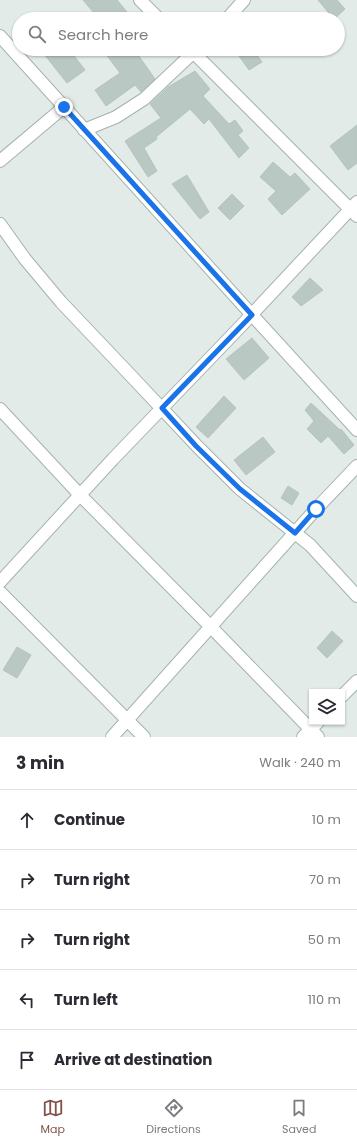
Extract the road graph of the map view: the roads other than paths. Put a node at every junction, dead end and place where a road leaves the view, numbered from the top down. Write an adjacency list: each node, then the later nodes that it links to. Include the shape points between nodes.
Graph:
1 (140, 0): 3 (street)
2 (244, 0): 4 (street)
3 (152, 12)
4 (233, 12)
5 (0, 36): 6 (street)
6 (12, 49)
7 (18, 56): 10 (street)
8 (187, 56): 11 (street, via 144,99 116,117)
9 (199, 56): 13 (street)
10 (64, 107): 11 (street); 12 (street)
11 (84, 130): 15 (street)
12 (0, 161)
13 (355, 209): 15 (street)
14 (0, 224): 16 (street, via 61,302)
15 (252, 315): 16 (street); 18 (street)
16 (162, 408): 20 (street); 21 (street, via 240,489)
17 (0, 409): 20 (street)
18 (357, 430)
19 (357, 466): 21 (street)
20 (80, 496): 22 (street); 25 (street)
21 (295, 533): 24 (street, via 310,545); 25 (street)
22 (0, 582)
23 (0, 592): 28 (street)
24 (357, 596)
25 (211, 627): 28 (street); 29 (street)
26 (357, 680): 27 (street)
27 (345, 693)
28 (127, 720): 30 (street); 31 (street)
29 (312, 731)
30 (112, 737)
31 (144, 737)

